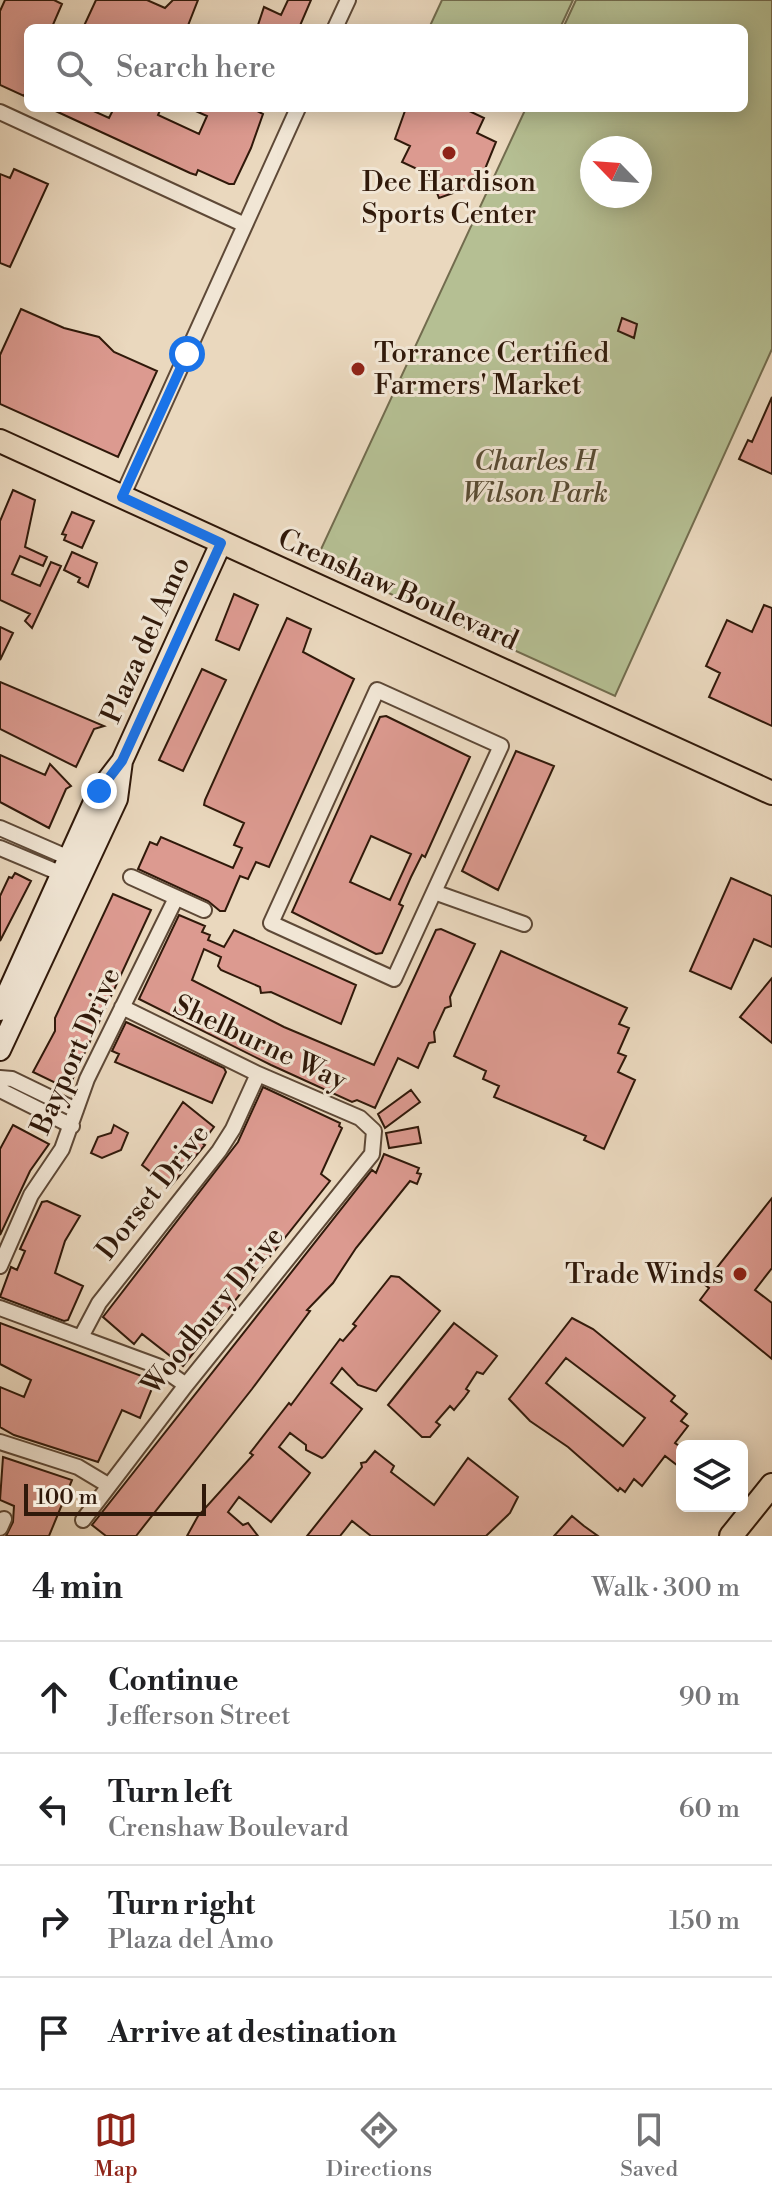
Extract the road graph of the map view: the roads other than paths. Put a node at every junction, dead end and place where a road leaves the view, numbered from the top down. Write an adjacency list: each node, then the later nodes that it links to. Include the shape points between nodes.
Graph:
1 (348, 0): 2 (street)
2 (337, 24)
3 (0, 112): 5 (street)
4 (296, 112): 5 (street)
5 (245, 225): 7 (street)
6 (0, 441): 7 (main road, Crenshaw Boulevard)
7 (122, 497): 8 (main road, Crenshaw Boulevard)
8 (221, 543): 9 (main road, Crenshaw Boulevard); 12 (main road, Plaza del Amo, via 122,761 117,799)
9 (772, 793)
10 (0, 828): 12 (street)
11 (0, 848): 12 (street)
12 (73, 866): 19 (main road, Plaza del Amo); 20 (main road, Plaza del Amo)
13 (131, 877): 15 (street)
14 (434, 892): 14 (street, via 394,979 271,923 377,690 501,746); 17 (street)
15 (176, 898): 16 (street); 18 (street, Bayport Drive)
16 (204, 910)
17 (524, 924)
18 (122, 1007): 21 (street, Shelburne Way); 26 (street, Bayport Drive)
19 (0, 1010)
20 (0, 1050)
21 (258, 1074): 28 (street, Shelburne Way, via 360,1118); 31 (street, Dorset Drive, via 219,1151 99,1303)
22 (0, 1078): 24 (street)
23 (0, 1090): 25 (street)
24 (45, 1095): 25 (street); 26 (street)
25 (37, 1110): 27 (street)
26 (76, 1110): 27 (street, Bayport Drive)
27 (72, 1126): 29 (street, Bayport Drive, via 31,1195)
28 (374, 1131): 32 (street, Woodbury Drive, via 372,1154)
29 (0, 1266)
30 (0, 1308): 31 (street)
31 (81, 1337): 32 (street, via 160,1367)
32 (186, 1385): 34 (street, Woodbury Drive)
33 (0, 1442): 34 (street, via 78,1467)
34 (108, 1485): 36 (street, Woodbury Drive)
35 (772, 1485): 37 (main road)
36 (83, 1520)
37 (731, 1536)

